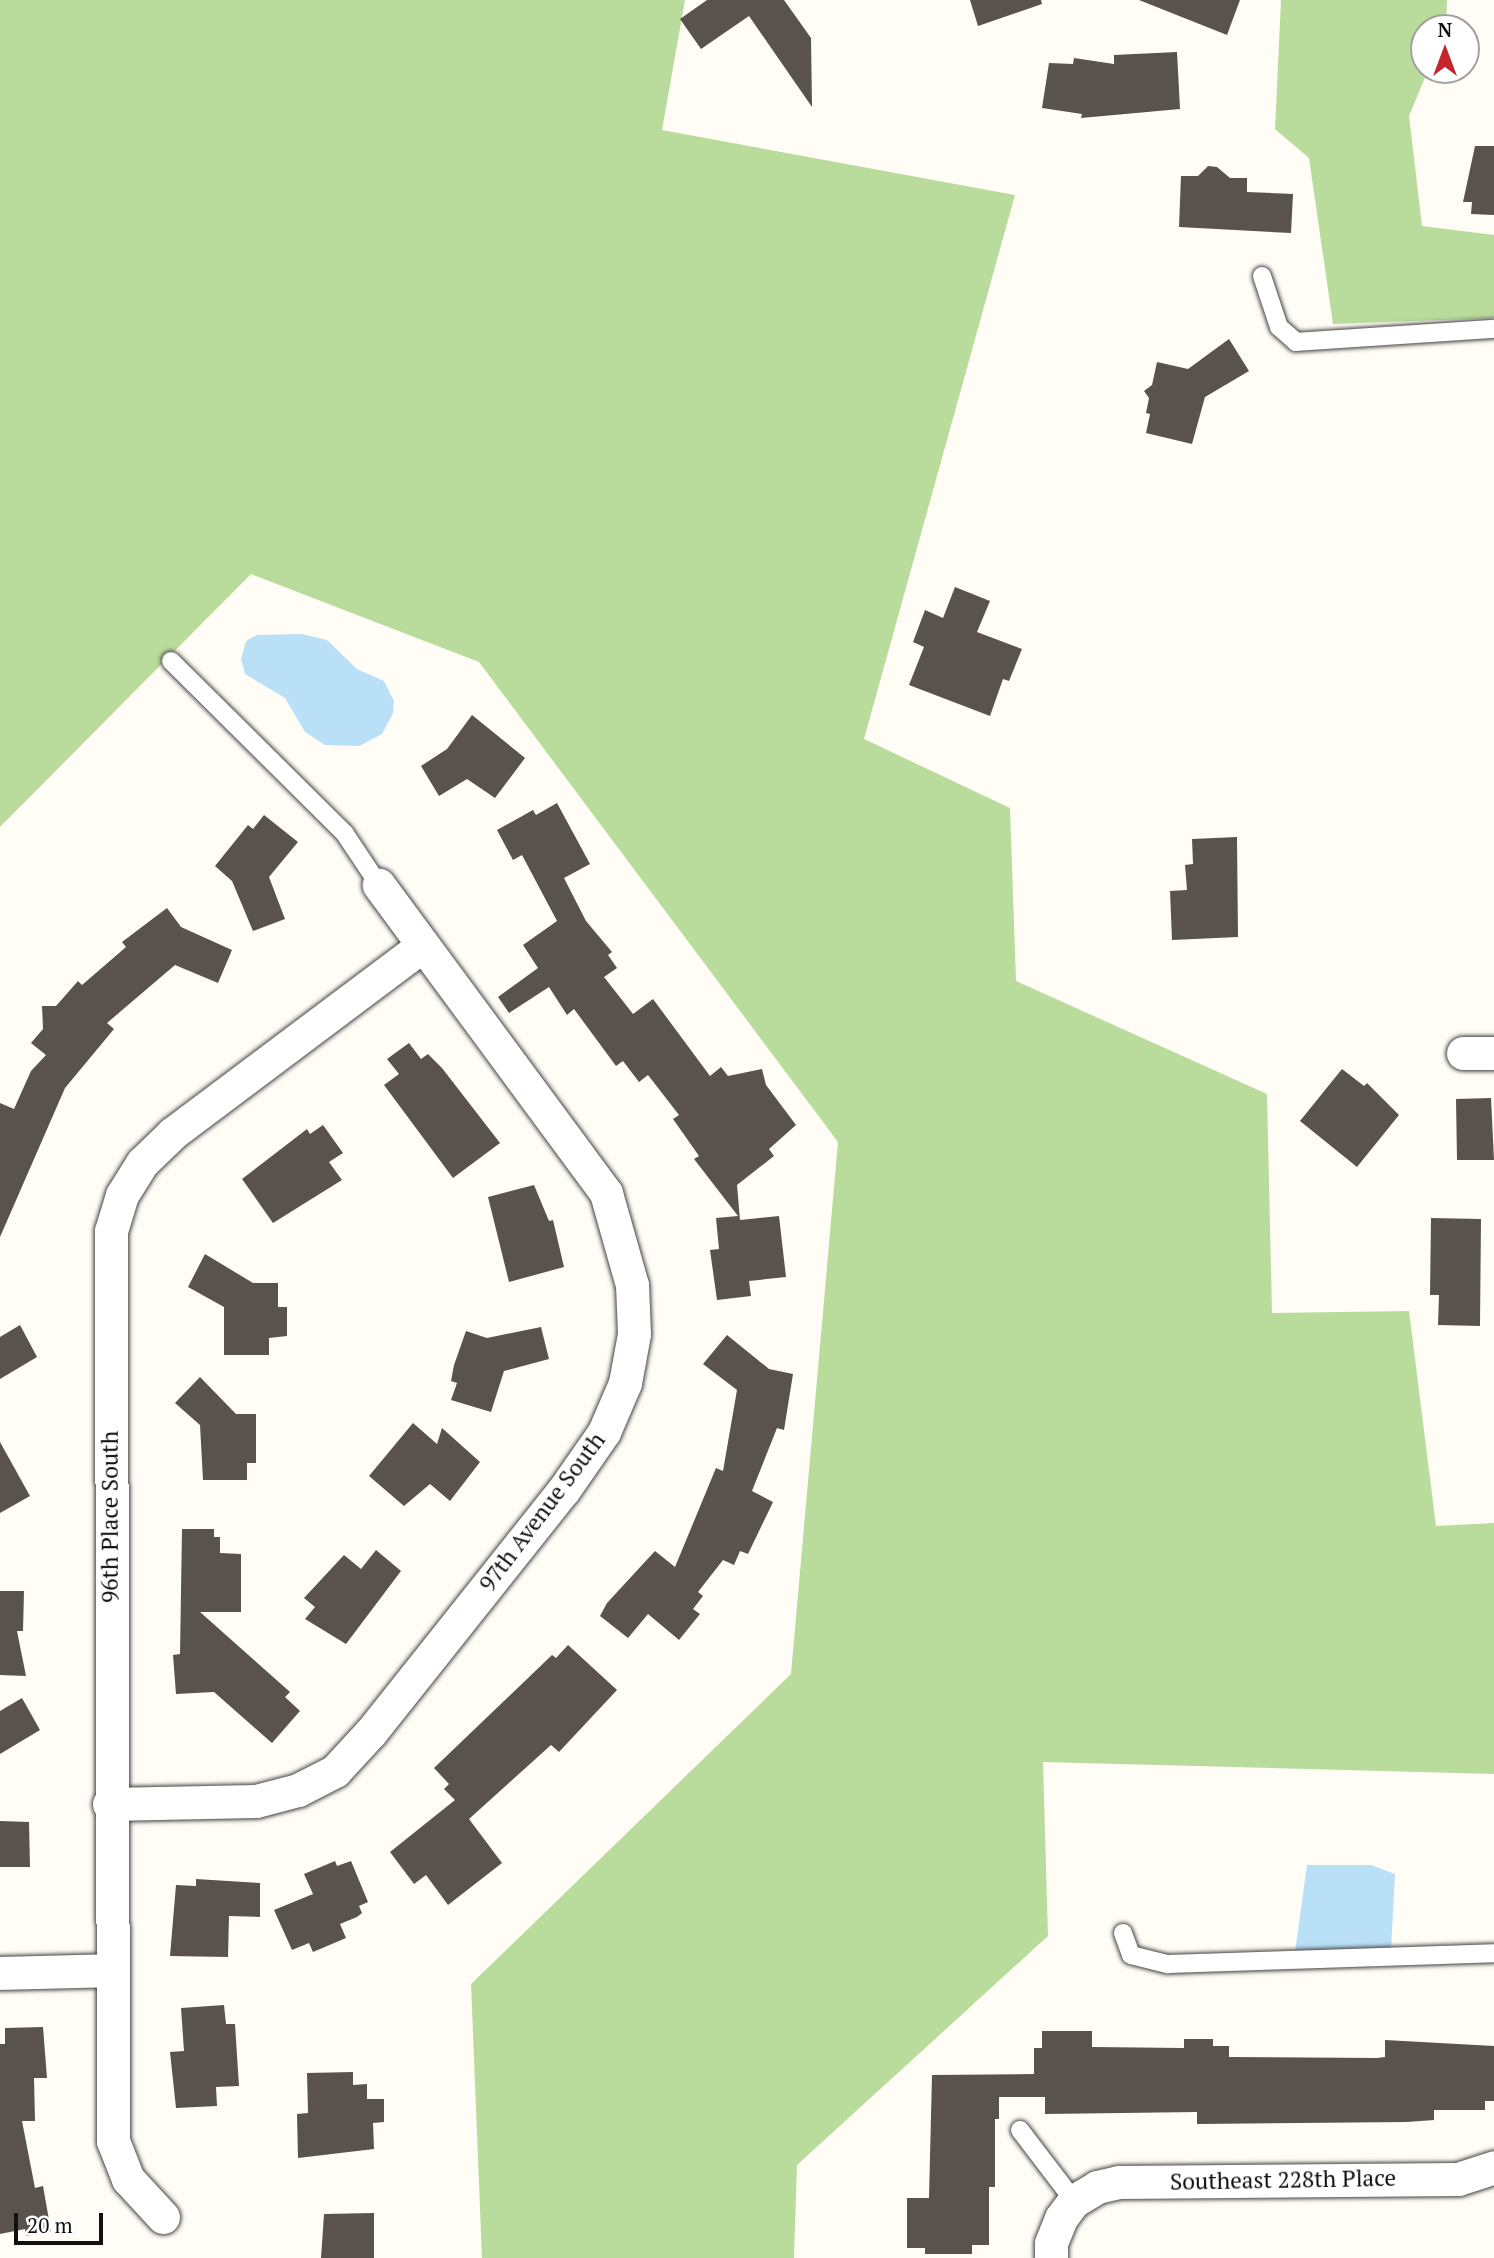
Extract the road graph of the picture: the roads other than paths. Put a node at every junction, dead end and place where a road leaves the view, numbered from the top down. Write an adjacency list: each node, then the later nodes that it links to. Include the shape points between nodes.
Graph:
1 (1262, 276): 2 (lane, via 1279,327 1296,342)
2 (1494, 329)
3 (171, 662): 4 (lane, via 345,834)
4 (379, 885): 5 (street, 97th Avenue South)
5 (422, 946): 6 (street, 96th Place South, via 173,1133 142,1163 122,1195 111,1231); 6 (street, 97th Avenue South, via 606,1193 632,1285 634,1334 625,1383 604,1432 563,1491 335,1771 298,1790 256,1801)
6 (109, 1804): 9 (street, 96th Place South)
7 (1123, 1933): 8 (lane, via 1131,1955 1168,1964)
8 (1494, 1953)
9 (111, 1970): 10 (street); 14 (street, 96th Place South, via 113,2141 128,2179)
10 (0, 1973)
11 (1020, 2130): 13 (lane)
12 (1494, 2168): 13 (street, Southeast 228th Place, via 1458,2179 1119,2182 1097,2187)
13 (1074, 2201): 15 (street, via 1061,2218 1051,2243)
14 (163, 2217)
15 (1051, 2258)

